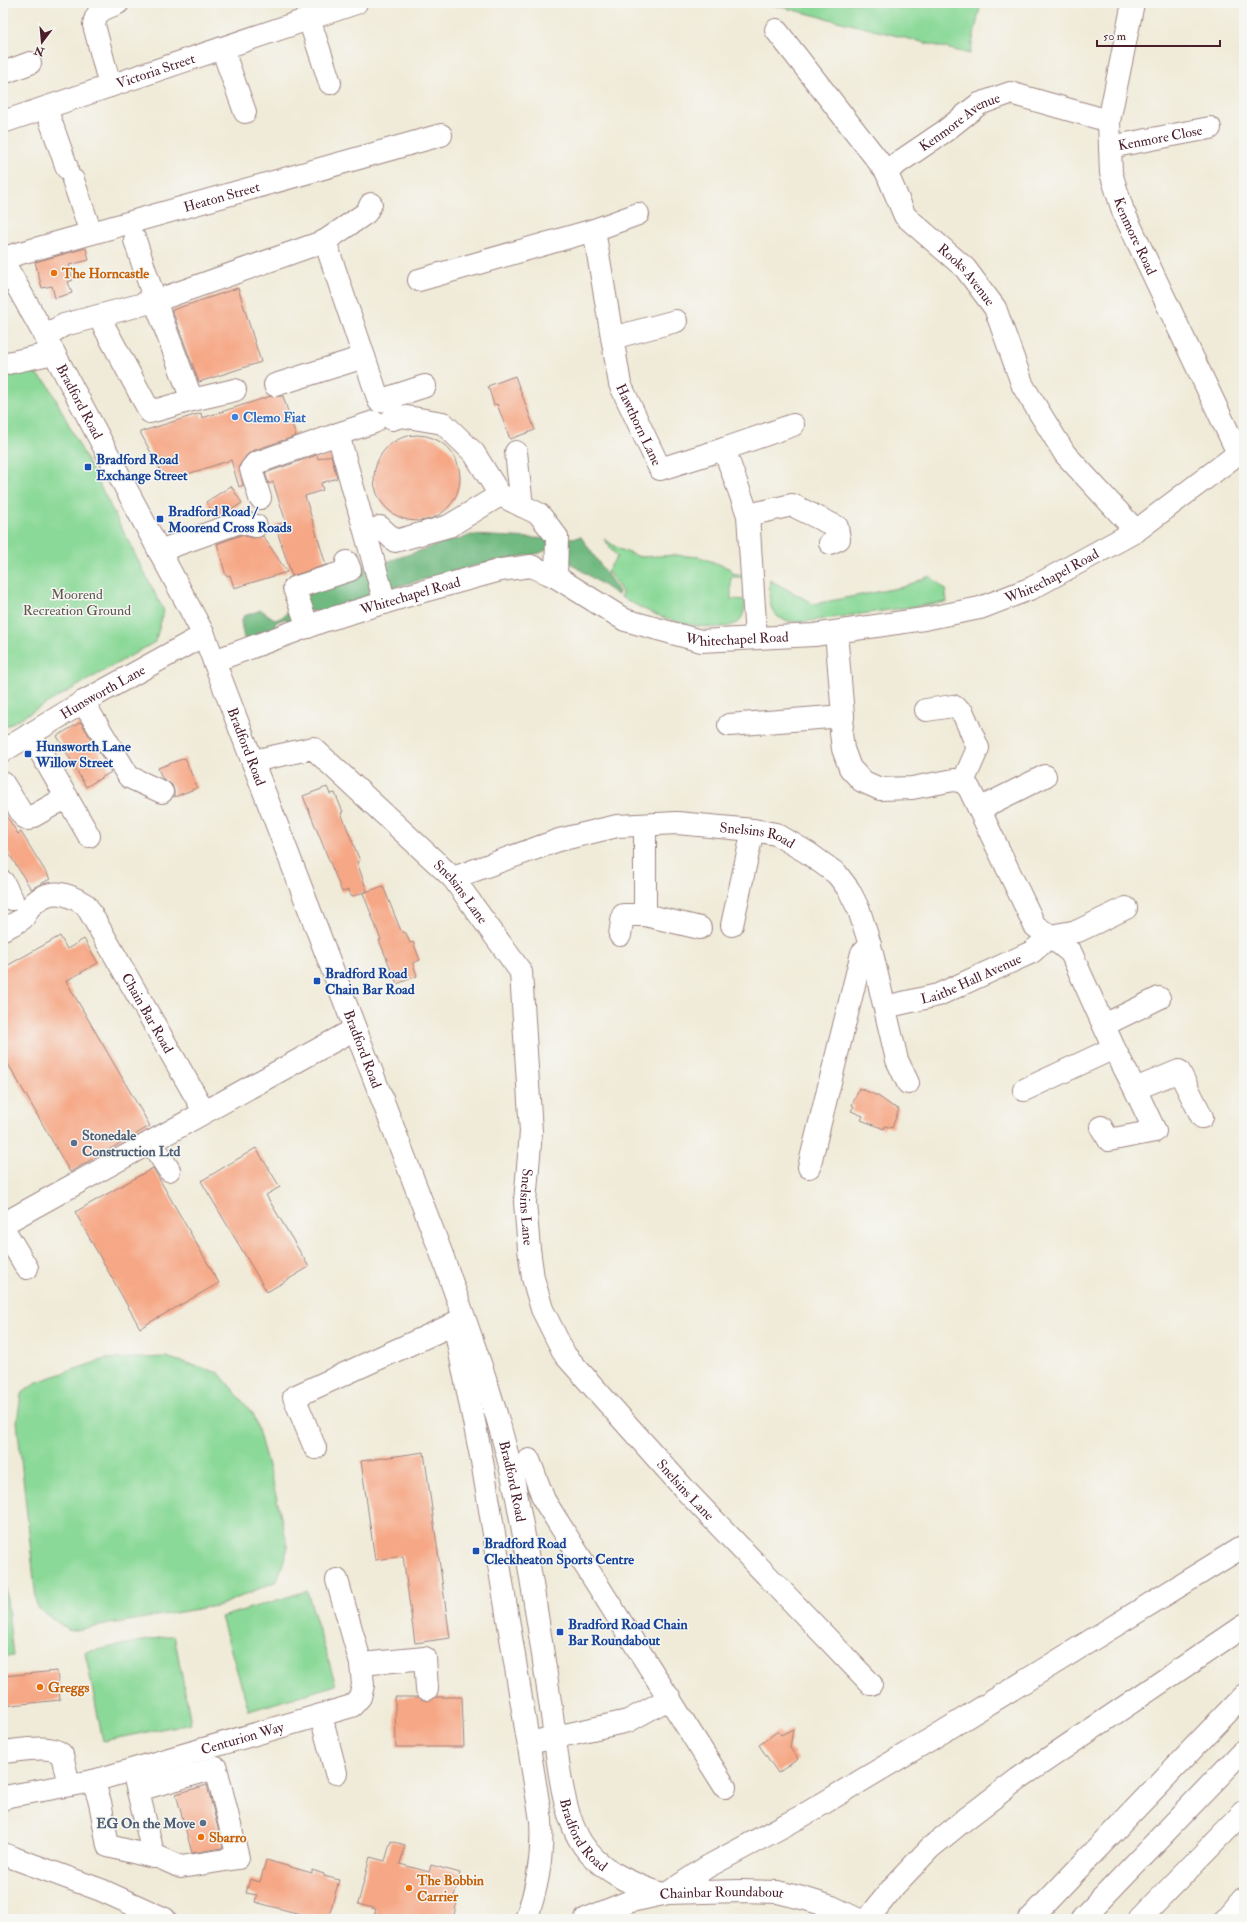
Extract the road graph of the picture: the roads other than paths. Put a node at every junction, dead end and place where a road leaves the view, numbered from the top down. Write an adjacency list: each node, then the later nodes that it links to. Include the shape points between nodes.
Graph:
1 (118, 3): 10 (main road, via 99,11 95,16 94,25)
2 (356, 3): 4 (main road, Victoria Street)
3 (1133, 3): 13 (main road, Kenmore Road)
4 (309, 19): 6 (main road, Victoria Street); 9 (main road)
5 (776, 30): 18 (main road, Rooks Avenue)
6 (222, 48): 10 (main road, Victoria Street); 12 (main road)
7 (30, 62): 8 (main road)
8 (3, 73)
9 (330, 83)
10 (110, 86): 11 (main road, Victoria Street)
11 (46, 108): 14 (main road, Victoria Street); 22 (main road)
12 (245, 112)
13 (1109, 120): 17 (main road, Kenmore Road); 18 (main road, Kenmore Avenue, via 1010,93 979,104 945,131)
14 (3, 122)
15 (1210, 128): 17 (main road, Kenmore Close)
16 (441, 135): 22 (main road, Heaton Street)
17 (1110, 147): 41 (main road, Kenmore Road, via 1111,173 1124,211)
18 (886, 171): 49 (main road, Rooks Avenue, via 906,216 965,268 995,308 1023,386 1065,454)
19 (370, 204): 24 (main road, via 366,213)
20 (638, 214): 21 (main road)
21 (594, 230): 26 (main road); 30 (main road, Hawthorn Lane)
22 (91, 234): 25 (main road, Heaton Street)
23 (135, 240): 27 (main road)
24 (325, 241): 27 (main road); 32 (main road)
25 (3, 259): 31 (main road, Bradford Road)
26 (419, 280)
27 (155, 301): 28 (main road); 37 (main road)
28 (99, 317): 31 (main road, via 64,325); 37 (main road, via 150,412)
29 (676, 321): 30 (main road)
30 (612, 338): 40 (main road, Hawthorn Lane, via 620,384 660,469)
31 (49, 344): 33 (main road); 51 (main road, Bradford Road)
32 (364, 357): 34 (main road); 35 (main road, via 379,401)
33 (3, 364)
34 (275, 385)
35 (425, 386)
36 (235, 390): 37 (main road)
37 (192, 400)
38 (793, 425): 40 (main road, Hawthorn Lane)
39 (338, 434): 43 (main road, via 402,416 443,423 474,453); 44 (main road, via 256,464 251,469); 54 (main road)
40 (724, 449): 46 (main road)
41 (1241, 451): 49 (main road, Whitechapel Road)
42 (516, 452): 45 (main road)
43 (500, 495): 45 (main road); 48 (main road, via 449,526 395,541)
44 (260, 498)
45 (522, 506): 53 (main road, via 539,514 557,537)
46 (748, 515): 50 (main road, via 792,505 837,527 840,539); 58 (main road)
47 (256, 526): 51 (main road, via 240,522)
48 (380, 526)
49 (1136, 531): 56 (main road, Whitechapel Road, via 1032,588 980,608)
50 (830, 543)
51 (159, 551): 57 (main road, Bradford Road)
52 (347, 562): 55 (main road, via 350,570 294,588)
53 (556, 577): 54 (main road, Whitechapel Road, via 531,566 500,570); 58 (main road, Whitechapel Road, via 625,620 701,642)
54 (385, 603): 55 (main road, Whitechapel Road)
55 (308, 627): 59 (main road, Whitechapel Road)
56 (836, 632): 58 (main road, Whitechapel Road); 62 (main road)
57 (204, 635): 59 (main road, Bradford Road); 60 (main road, Hunsworth Lane)
58 (756, 638)
59 (214, 661): 66 (main road, Bradford Road)
60 (83, 702): 64 (main road, Hunsworth Lane); 70 (main road, via 129,777)
61 (926, 710): 68 (main road, via 953,706 963,713 978,748)
62 (843, 716): 63 (main road); 68 (main road, via 843,749 850,768 862,782 880,789 912,788 954,780)
63 (729, 725)
64 (30, 734): 65 (main road, Hunsworth Lane); 71 (main road)
65 (3, 751)
66 (253, 761): 76 (main road, Snelsins Lane, via 313,748); 88 (main road, Bradford Road)
67 (1045, 776): 72 (main road)
68 (963, 782): 72 (main road, via 969,788)
69 (3, 783): 71 (main road, via 24,817 28,819)
70 (162, 792)
71 (67, 797): 75 (main road)
72 (979, 809): 83 (main road, via 1035,926)
73 (645, 825): 74 (main road, Snelsins Road, via 677,823); 76 (main road, Snelsins Road, via 618,826 559,840); 78 (main road)
74 (752, 830): 79 (main road); 84 (main road, Snelsins Road, via 776,834 837,874 859,910)
75 (89, 836)
76 (453, 878): 110 (main road, Snelsins Lane, via 521,972 531,1132 525,1202 529,1249 533,1278 542,1310 565,1355 688,1493)
77 (1126, 908): 83 (main road, via 1078,931)
78 (645, 915): 80 (main road); 82 (main road, via 623,915)
79 (732, 925)
80 (700, 928)
81 (3, 929): 93 (main road, Chain Bar Road, via 23,918 30,906 55,892 72,895 86,905)
82 (620, 935)
83 (1050, 936): 86 (main road, Laithe Hall Avenue, via 1032,952 938,995); 87 (main road, via 1070,953)
84 (870, 944): 86 (main road, Snelsins Road); 97 (main road, via 862,953)
85 (1159, 998): 87 (main road)
86 (885, 1007): 90 (main road, Snelsins Road, via 897,1060)
87 (1104, 1025): 89 (main road)
88 (355, 1028): 93 (main road); 101 (main road, Bradford Road)
89 (1114, 1048): 91 (main road); 92 (main road)
90 (908, 1083)
91 (1135, 1089): 94 (main road, via 1178,1070); 95 (main road, via 1155,1131 1109,1140)
92 (1024, 1090)
93 (204, 1111): 96 (main road)
94 (1202, 1117)
95 (1101, 1127)
96 (151, 1142): 98 (main road); 99 (main road)
97 (809, 1167)
98 (169, 1170)
99 (3, 1224)
100 (3, 1228): 102 (main road)
101 (442, 1255): 103 (main road, Bradford Road); 115 (main road, Bradford Road, via 472,1338 504,1442 517,1498)
102 (27, 1268)
103 (454, 1324): 104 (main road, via 294,1397); 116 (main road, Bradford Road, via 482,1461)
104 (315, 1448)
105 (529, 1460): 113 (main road, Bradford Road, via 544,1500)
106 (1244, 1546): 128 (main road, via 936,1736)
107 (337, 1580): 109 (main road, Centurion Way)
108 (1244, 1626): 134 (main road, via 1018,1779 930,1848 894,1886)
109 (361, 1664): 111 (main road, via 425,1658); 114 (main road, Centurion Way, via 363,1685 360,1697 352,1706)
110 (871, 1684)
111 (427, 1689)
112 (1244, 1695): 135 (main road)
113 (670, 1698): 115 (main road, via 628,1721); 123 (main road, Bradford Road)
114 (320, 1716): 119 (main road); 120 (main road, Centurion Way)
115 (555, 1738): 116 (main road); 128 (main road, Bradford Road, via 567,1807 580,1841 591,1855 613,1872 633,1883)
116 (529, 1743): 131 (main road, Bradford Road, via 541,1820 542,1846 536,1888)
117 (1244, 1750): 136 (main road)
118 (3, 1752): 122 (main road, via 50,1748 59,1751)
119 (336, 1773)
120 (136, 1780): 121 (main road, Centurion Way); 127 (main road); 127 (main road, via 216,1768 238,1858 181,1867)
121 (93, 1781): 122 (main road, Centurion Way); 127 (main road, via 100,1802 108,1846)
122 (69, 1785): 124 (main road, Centurion Way)
123 (725, 1788)
124 (3, 1799)
125 (1244, 1812): 137 (main road)
126 (3, 1854): 130 (main road, via 101,1890)
127 (154, 1856)
128 (665, 1894): 132 (main road, Chainbar Roundabout, via 631,1900); 133 (main road, Chainbar Roundabout, via 778,1892 832,1907)
129 (1244, 1898): 138 (main road)
130 (159, 1917)
131 (526, 1919)
132 (586, 1919)
133 (857, 1919)
134 (868, 1919)
135 (1030, 1919)
136 (1082, 1919)
137 (1140, 1919)
138 (1226, 1919)

